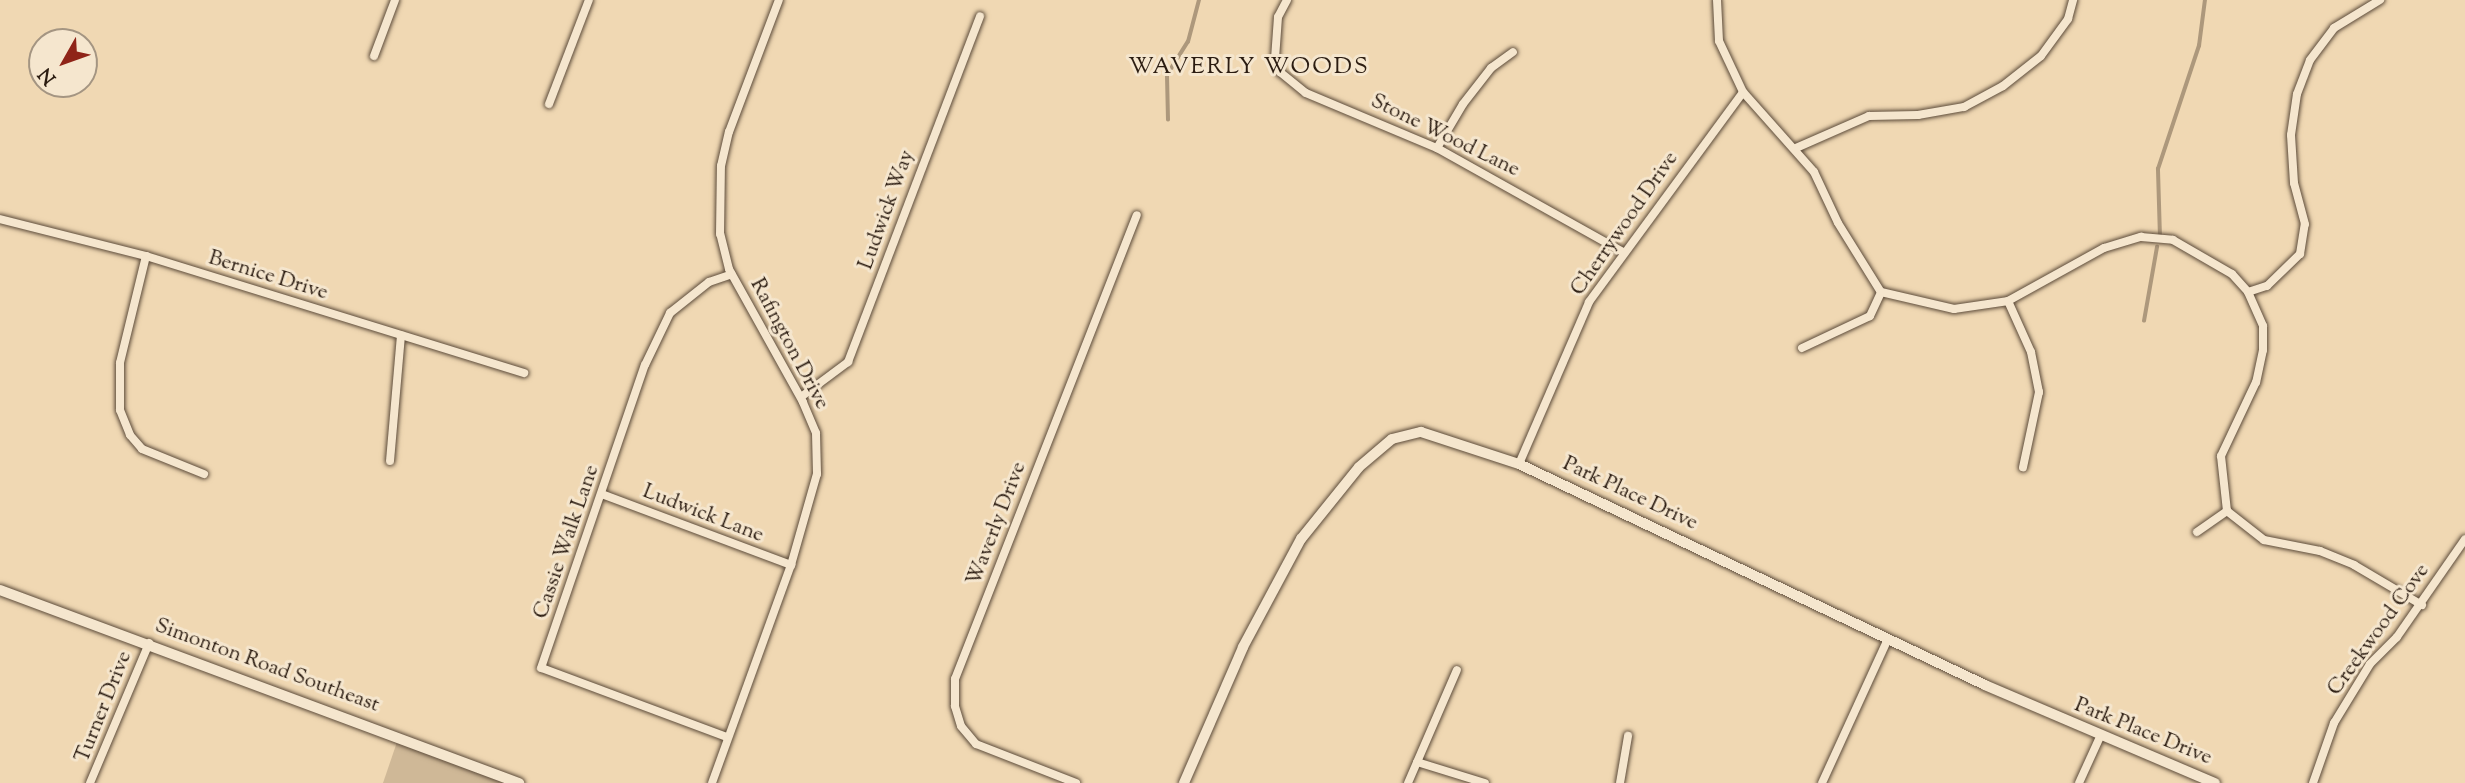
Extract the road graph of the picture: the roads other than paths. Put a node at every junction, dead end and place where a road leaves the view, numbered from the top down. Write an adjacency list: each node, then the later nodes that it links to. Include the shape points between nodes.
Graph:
1 (395, 0): 10 (street)
2 (589, 0): 12 (street)
3 (779, 0): 19 (street, Rafington Drive, via 721,166 720,234)
4 (1287, 0): 13 (street, Stone Wood Lane, via 1278,17 1274,42 1280,72 1306,93)
5 (1717, 0): 11 (street, via 1719,41)
6 (2073, 0): 14 (street, via 2068,19 2041,56 2003,86 1964,107 1918,116 1868,116)
7 (2380, 0): 21 (street, via 2334,28 2310,60 2297,94 2291,135 2294,183 2305,224 2300,254 2267,286)
8 (980, 16): 26 (street, Ludwick Way, via 848,362)
9 (1513, 52): 13 (street, via 1484,77)
10 (374, 56)
11 (1743, 92): 14 (street, via 1778,136); 17 (street, Cherrywood Drive)
12 (549, 104)
13 (1437, 148): 17 (street, Stone Wood Lane)
14 (1796, 148): 20 (street)
15 (1137, 215): 49 (street, Waverly Drive, via 955,679 961,726 976,744)
16 (0, 219): 18 (street, Bernice Drive)
17 (1623, 252): 28 (street, Cherrywood Drive, via 1569,342)
18 (146, 256): 23 (street, Bernice Drive); 30 (street, via 120,363 120,410 130,435 142,449)
19 (732, 274): 26 (street, Rafington Drive); 31 (street, Cassie Walk Lane, via 709,282 670,313 645,365)
20 (1881, 292): 22 (street, via 1954,309); 24 (street, via 1870,316)
21 (2248, 292): 22 (street, via 2232,274 2173,240 2141,237 2104,248); 32 (street, via 2263,326 2263,350 2256,382 2221,456)
22 (2008, 301): 29 (street, via 2031,352 2039,392)
23 (401, 335): 25 (street, Bernice Drive); 27 (street)
24 (1802, 348)
25 (524, 373)
26 (801, 397): 35 (street, Rafington Drive, via 816,433 817,474)
27 (390, 461)
28 (1519, 464): 38 (street, Park Place Drive); 50 (street, Park Place Drive, via 1421,432 1392,439 1359,467 1286,563 1243,647)
29 (2023, 467)
30 (204, 474)
31 (604, 495): 35 (street, Ludwick Lane); 42 (street, Cassie Walk Lane, via 541,668)
32 (2227, 511): 33 (street); 37 (street, via 2264,540 2320,551 2354,565)
33 (2197, 531)
34 (2465, 539): 37 (street, Creekwood Cove)
35 (791, 565): 42 (street, Rafington Drive)
36 (0, 590): 39 (street, Simonton Road Southeast)
37 (2422, 605): 57 (street, Creekwood Cove, via 2370,664 2334,723)
38 (1888, 639): 43 (street, Park Place Drive); 54 (street)
39 (149, 643): 45 (street, Simonton Road Southeast); 46 (street, Turner Drive)
40 (1457, 670): 44 (street)
41 (1628, 736): 53 (street)
42 (727, 737): 48 (street, Rafington Drive)
43 (2100, 737): 55 (street); 56 (street, Park Place Drive)
44 (1417, 762): 51 (street); 52 (street)
45 (507, 781): 47 (street, Simonton Road Southeast)
46 (90, 783)
47 (519, 783)
48 (712, 783)
49 (1076, 783)
50 (1184, 783)
51 (1408, 783)
52 (1485, 783)
53 (1620, 783)
54 (1822, 783)
55 (2079, 783)
56 (2216, 783)
57 (2313, 783)

